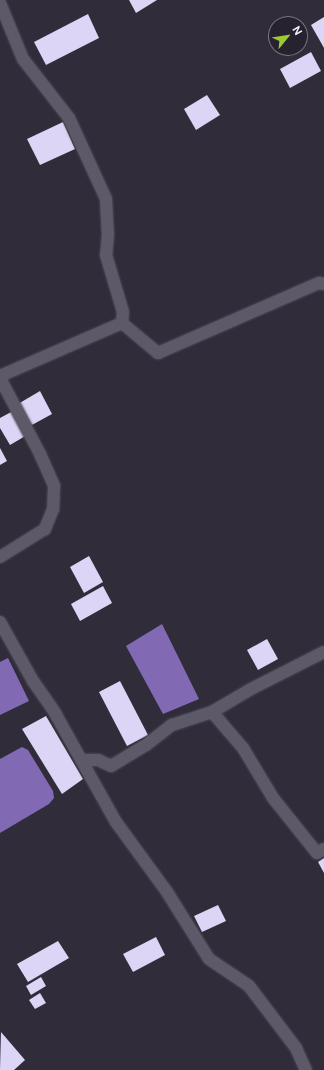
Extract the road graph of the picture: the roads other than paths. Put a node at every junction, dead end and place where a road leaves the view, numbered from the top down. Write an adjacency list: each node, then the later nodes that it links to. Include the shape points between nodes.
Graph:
1 (0, 3): 3 (street, via 23,59 69,118 106,199 106,255 123,312)
2 (324, 284): 3 (street, via 319,283 158,353)
3 (122, 323): 4 (street)
4 (0, 377): 5 (street, via 54,486 53,509 45,529)
5 (0, 557)
6 (0, 622): 9 (street)
7 (324, 652): 8 (street)
8 (212, 712): 9 (street, via 172,725 146,745 111,766 98,760); 10 (street, via 243,748 273,798 312,847 318,853)
9 (82, 760): 11 (street, via 116,822 167,892 209,959 250,986 296,1048)
10 (324, 849)
11 (306, 1070)

